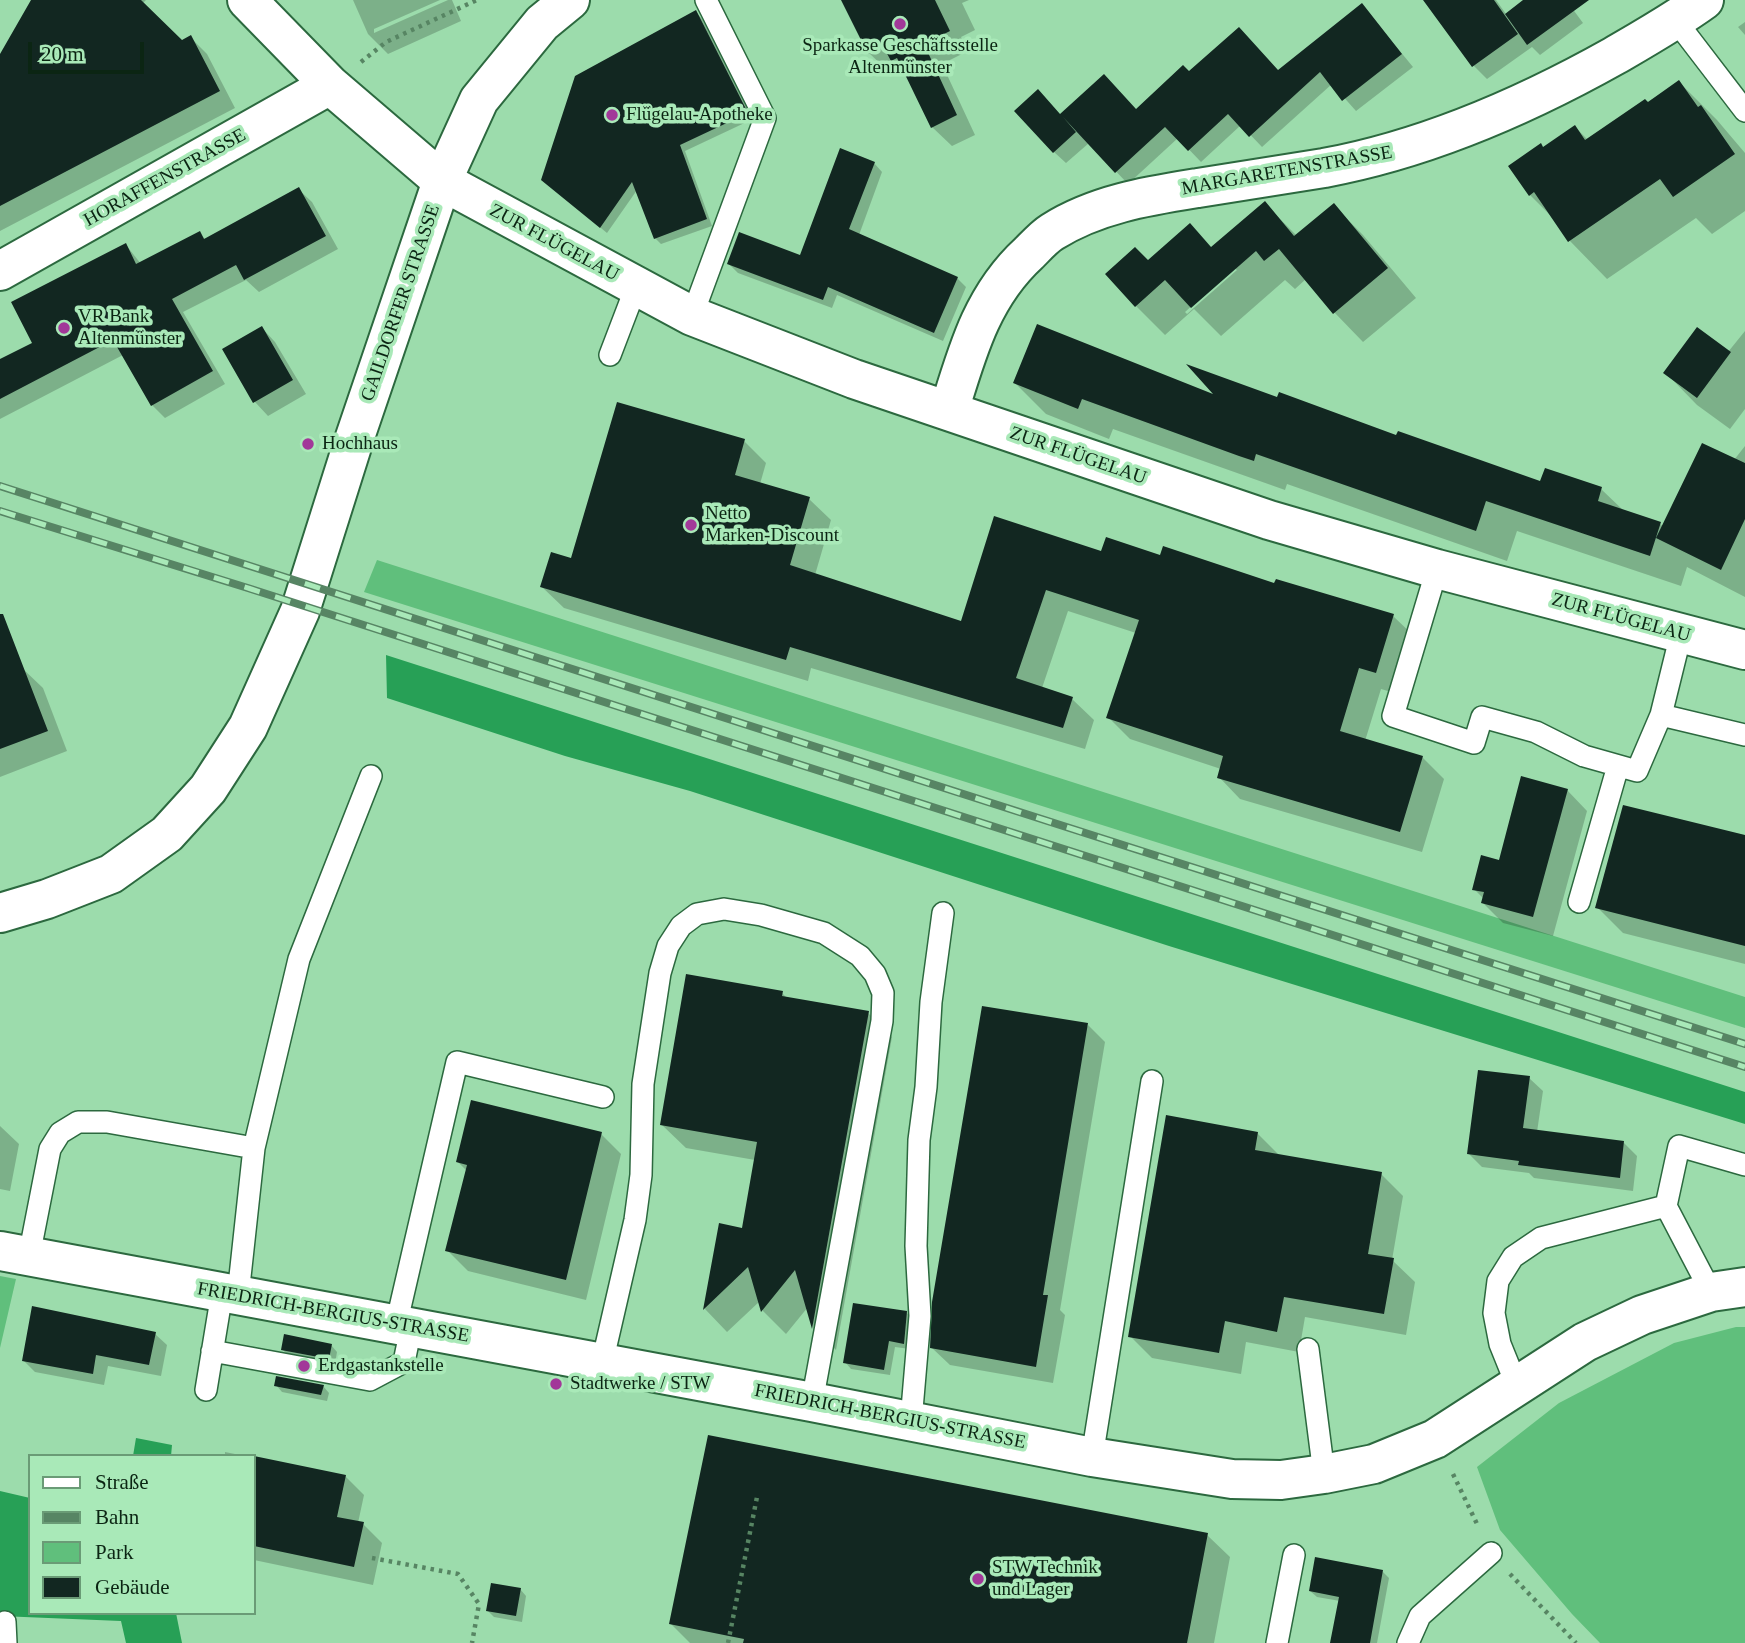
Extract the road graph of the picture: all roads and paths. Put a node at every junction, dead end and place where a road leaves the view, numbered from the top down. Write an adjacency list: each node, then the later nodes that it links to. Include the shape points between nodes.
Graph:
1 (247, 0): 6 (street, ZUR FLÜGELAU)
2 (477, 0): 6 (path, via 386,42)
3 (570, 0): 8 (street, GAILDORFER STRASSE, via 542,23 480,100)
4 (706, 0): 11 (lane, via 765,118)
5 (1690, 10): 7 (lane); 13 (street, MARGARETENSTRASSE, via 1581,74 1481,122 1405,149 1326,167 1141,197 1092,212 1051,233 1010,270 989,300 970,342)
6 (330, 85): 8 (street, ZUR FLÜGELAU); 9 (street, HORAFFENSTRASSE)
7 (1745, 111)
8 (442, 181): 10 (street, ZUR FLÜGELAU); 22 (street, GAILDORFER STRASSE, via 300,611 248,727 208,789 167,834 111,874)
9 (0, 271)
10 (636, 287): 11 (street, ZUR FLÜGELAU); 12 (lane)
11 (692, 316): 13 (street, ZUR FLÜGELAU)
12 (610, 355)
13 (949, 411): 14 (street, ZUR FLÜGELAU, via 1269,520)
14 (1437, 569): 15 (street, ZUR FLÜGELAU); 19 (lane, via 1393,716 1474,743 1482,718 1536,732 1584,756)
15 (1681, 634): 16 (street, ZUR FLÜGELAU); 17 (lane)
16 (1745, 650)
17 (1661, 715): 18 (lane); 19 (lane, via 1637,772)
18 (1745, 735)
19 (1618, 766): 21 (lane)
20 (371, 776): 26 (lane, via 299,959)
21 (1579, 902)
22 (0, 913)
23 (943, 913): 39 (lane, via 919,1140 916,1246 920,1316)
24 (1152, 1082): 40 (lane)
25 (603, 1097): 32 (lane, via 457,1062)
26 (254, 1148): 29 (lane, via 107,1122 78,1122 60,1133 50,1149); 31 (lane)
27 (1745, 1165): 28 (lane, via 1679,1146)
28 (1666, 1206): 30 (lane); 36 (lane, via 1541,1238 1513,1257 1498,1281 1494,1312 1500,1344)
29 (15, 1254): 31 (street, FRIEDRICH-BERGIUS-STRASSE)
30 (1728, 1289): 36 (street, FRIEDRICH-BERGIUS-STRASSE, via 1642,1315 1585,1342)
31 (230, 1294): 32 (street, FRIEDRICH-BERGIUS-STRASSE); 34 (lane)
32 (403, 1326): 34 (lane, via 404,1362 370,1380); 35 (street, FRIEDRICH-BERGIUS-STRASSE)
33 (1308, 1349): 41 (lane)
34 (212, 1351): 37 (lane)
35 (602, 1363): 38 (street, FRIEDRICH-BERGIUS-STRASSE); 38 (lane, via 635,1220 643,1084 668,946 681,926 697,914 723,909 761,915 824,933 851,950 875,974 883,993 882,1021)
36 (1517, 1386): 41 (street, FRIEDRICH-BERGIUS-STRASSE, via 1436,1439 1374,1464)
37 (206, 1390)
38 (813, 1402): 39 (street, FRIEDRICH-BERGIUS-STRASSE)
39 (911, 1421): 40 (street, FRIEDRICH-BERGIUS-STRASSE)
40 (1092, 1457): 41 (street, FRIEDRICH-BERGIUS-STRASSE, via 1232,1479 1281,1480)
41 (1324, 1474)
42 (757, 1497): 47 (path)
43 (1491, 1553): 49 (lane, via 1420,1616)
44 (1294, 1555): 48 (lane)
45 (372, 1558): 46 (path, via 458,1574 479,1604)
46 (472, 1643)
47 (728, 1643)
48 (1277, 1643)
49 (1408, 1643)

